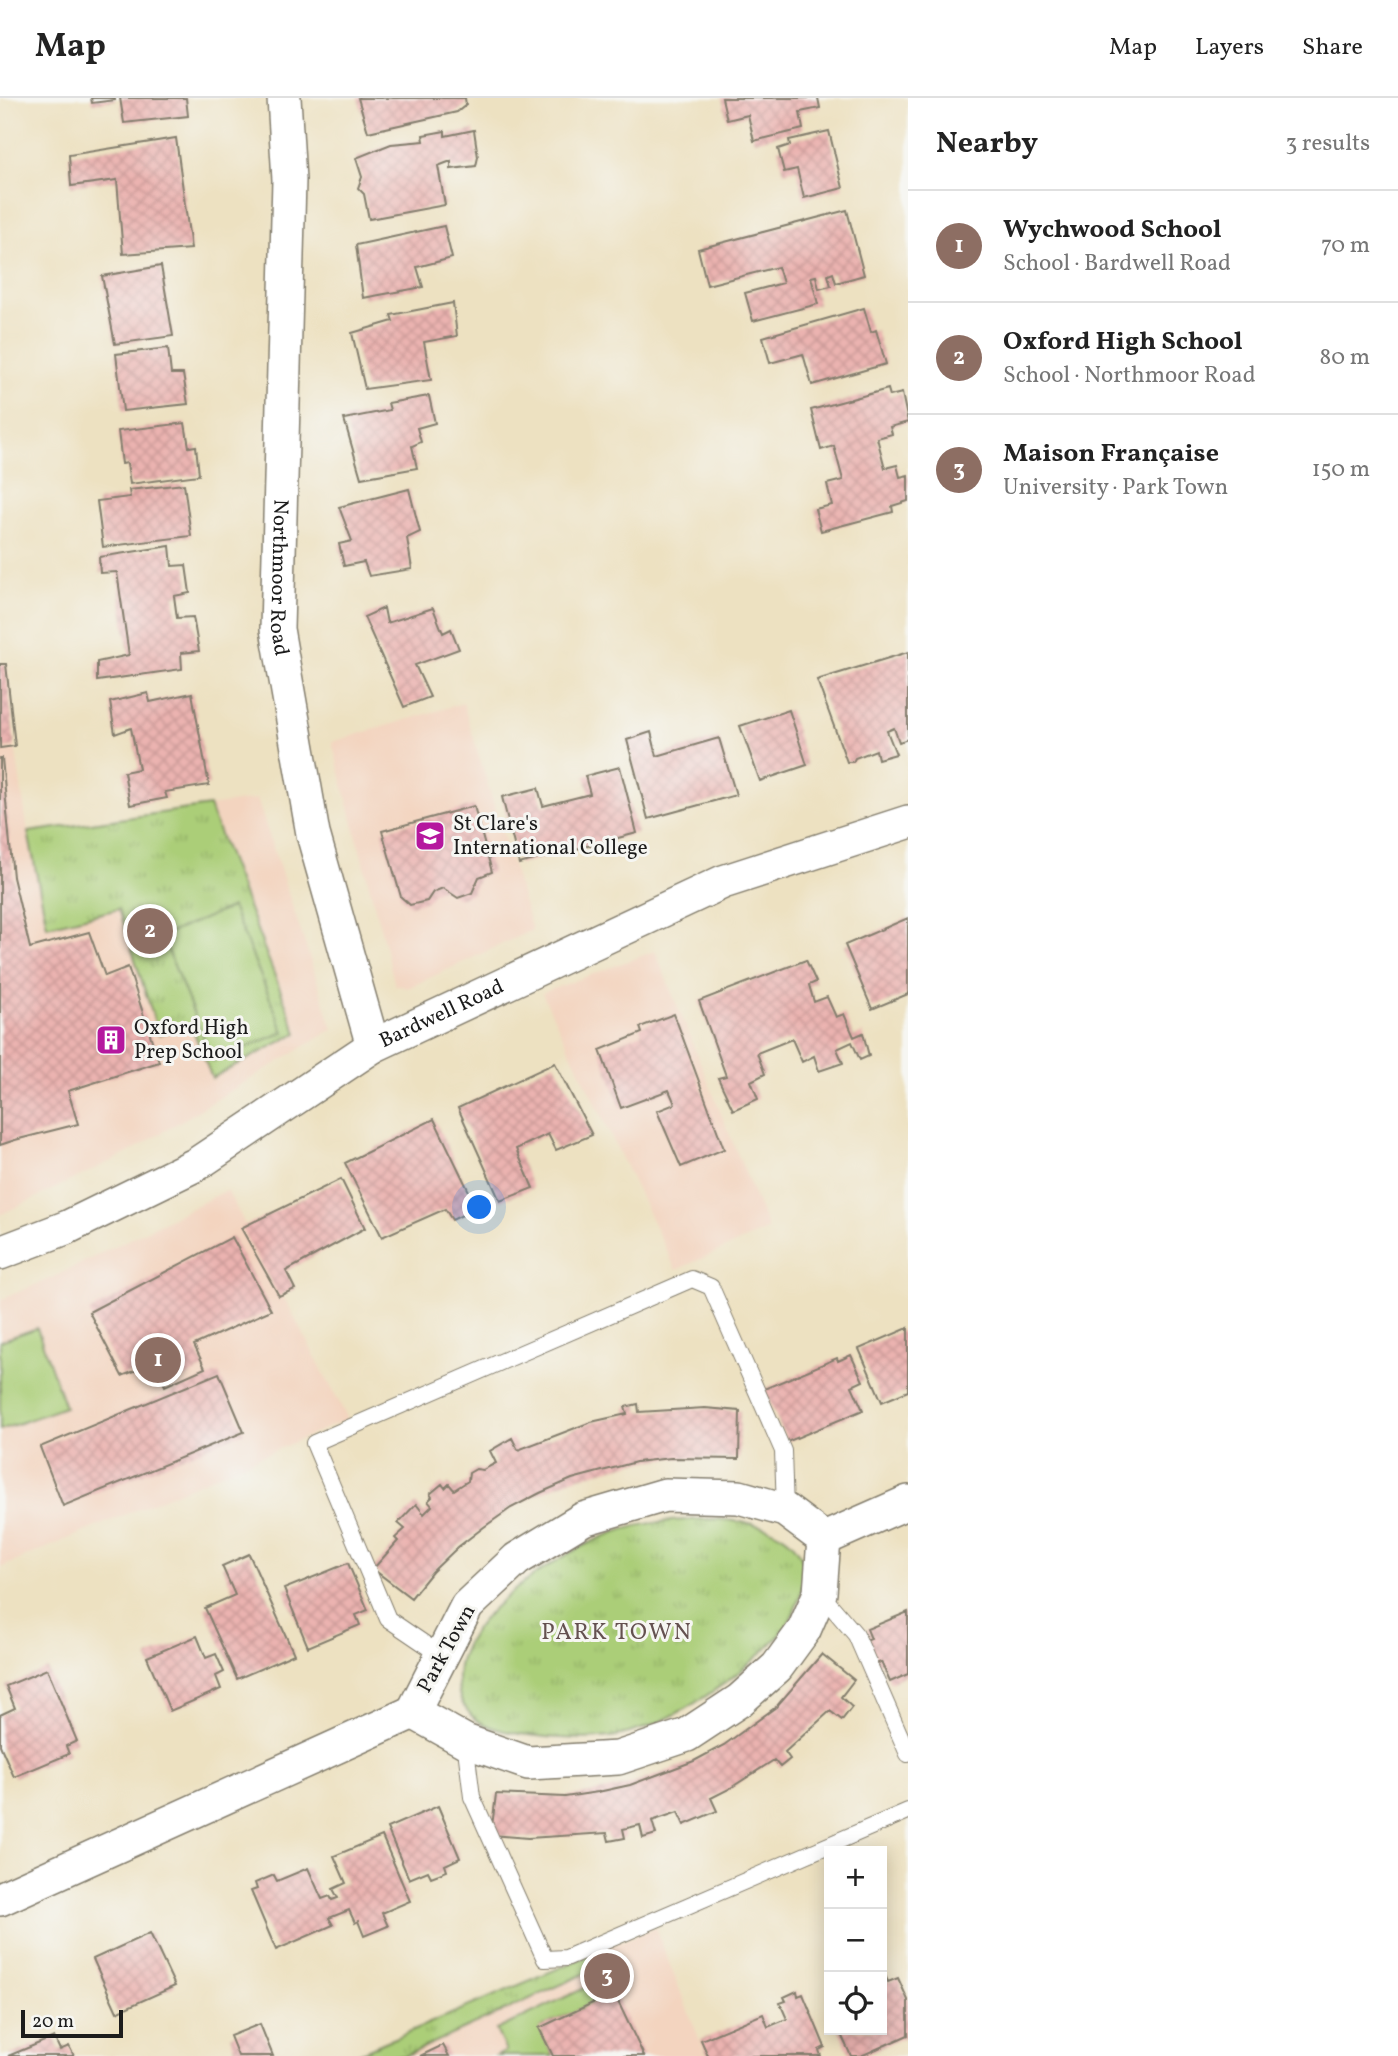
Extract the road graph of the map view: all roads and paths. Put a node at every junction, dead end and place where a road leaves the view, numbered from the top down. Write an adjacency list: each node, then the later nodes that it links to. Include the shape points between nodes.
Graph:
1 (284, 98): 3 (street, Northmoor Road, via 289,180 276,629 313,834)
2 (908, 822): 3 (street, Bardwell Road, via 723,882)
3 (373, 1046): 4 (street, Bardwell Road, via 197,1164 68,1227)
4 (0, 1253)
5 (908, 1502): 7 (street)
6 (785, 1510): 7 (street, Park Town); 9 (street, Park Town, via 739,1497 664,1495 583,1519 517,1559 467,1606); 9 (lane, via 783,1451 711,1287 692,1279 314,1443 388,1619)
7 (824, 1539): 8 (street, Park Town)
8 (820, 1593): 11 (street, Park Town, via 804,1630 777,1667 740,1700 687,1735 618,1758 528,1763); 12 (lane, via 856,1635)
9 (440, 1655): 10 (street, Park Town)
10 (413, 1712): 11 (street, Park Town); 14 (street, Park Town)
11 (465, 1741): 13 (lane, via 472,1797 545,1959 566,1958)
12 (908, 1754)
13 (908, 1811)
14 (0, 1899)

